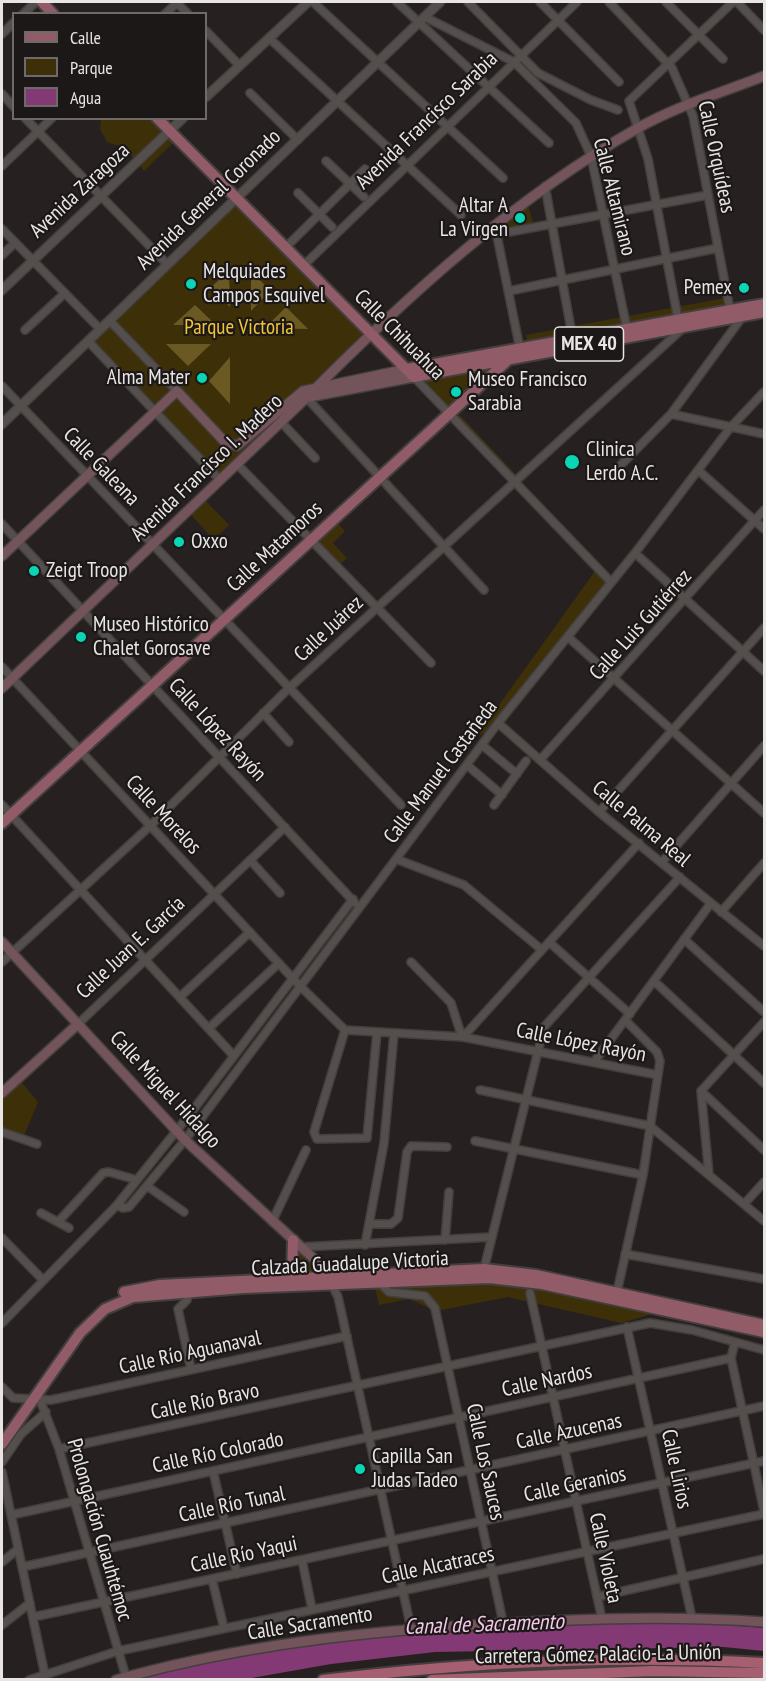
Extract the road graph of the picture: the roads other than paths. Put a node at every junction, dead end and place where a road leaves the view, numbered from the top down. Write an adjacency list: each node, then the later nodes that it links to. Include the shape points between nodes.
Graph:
1 (308, 2): 16 (street)
2 (313, 2): 19 (street)
3 (397, 2): 11 (street)
4 (440, 2): 11 (street, Avenida General Coronado)
5 (468, 2): 17 (street)
6 (540, 2): 12 (street)
7 (577, 2): 12 (street, Avenida Francisco Sarabia)
8 (609, 2): 21 (street, Calle Orquídeas)
9 (666, 2): 15 (street)
10 (735, 2): 13 (street); 15 (street)
11 (422, 19): 19 (street, Avenida General Coronado); 20 (street, Calle Altamirano); 25 (street)
12 (558, 20): 17 (street, Avenida Francisco Sarabia); 24 (street)
13 (765, 30)
14 (207, 32): 22 (street)
15 (698, 34): 18 (street); 21 (street)
16 (269, 38): 22 (street); 28 (street)
17 (521, 56): 20 (street, Avenida Francisco Sarabia); 30 (street, via 538,73)
18 (723, 59)
19 (378, 62): 28 (street, Avenida General Coronado); 35 (street)
20 (514, 62): 25 (street, Avenida Francisco Sarabia); 41 (street, Calle Altamirano, via 576,123)
21 (668, 63): 29 (street, Calle Orquídeas); 36 (street, via 629,101)
22 (239, 65): 27 (street)
23 (765, 76): 29 (main road)
24 (619, 82)
25 (489, 87): 35 (street, Avenida Francisco Sarabia); 40 (street)
26 (250, 93): 39 (street)
27 (207, 96)
28 (338, 101): 39 (street, Avenida General Coronado); 43 (street)
29 (690, 105): 36 (main road); 50 (street, Calle Orquídeas)
30 (618, 110)
31 (27, 120): 37 (street)
32 (50, 120): 37 (street)
33 (159, 120): 38 (main road, Calle Chihuahua)
34 (181, 120): 38 (street, Avenida Zaragoza)
35 (447, 126): 43 (street, Avenida Francisco Sarabia); 46 (street)
36 (640, 127): 41 (main road); 54 (street)
37 (38, 132): 44 (street); 51 (street)
38 (170, 132): 51 (street, Avenida Zaragoza); 53 (main road, Calle Chihuahua)
39 (298, 140): 53 (street, Avenida General Coronado)
40 (549, 143)
41 (591, 156): 48 (main road); 56 (street, Calle Altamirano)
42 (326, 161): 47 (street)
43 (408, 165): 57 (street); 69 (street, Avenida Francisco Sarabia)
44 (2, 166)
45 (365, 169): 47 (street)
46 (503, 178)
47 (350, 184): 52 (street); 55 (street)
48 (545, 186): 58 (street); 61 (main road)
49 (298, 193): 55 (street)
50 (708, 195): 54 (street); 64 (street, Calle Orquídeas)
51 (101, 196): 67 (street, Avenida Zaragoza); 68 (street)
52 (364, 197)
53 (237, 198): 63 (main road, Calle Chihuahua); 68 (street, Avenida General Coronado)
54 (656, 204): 56 (street); 66 (street)
55 (319, 214): 59 (street); 63 (street)
56 (603, 214): 58 (street); 70 (street, Calle Altamirano)
57 (461, 215)
58 (552, 224): 61 (street); 71 (street)
59 (332, 227)
60 (2, 230): 62 (street)
61 (496, 230): 73 (street); 84 (main road)
62 (15, 243): 65 (street); 67 (street)
63 (285, 248): 69 (main road, Calle Chihuahua)
64 (718, 248): 66 (street); 76 (street, Calle Orquídeas)
65 (2, 255)
66 (666, 257): 70 (street); 80 (street)
67 (33, 261): 72 (street, Avenida Zaragoza); 74 (street)
68 (168, 264): 79 (street, Avenida General Coronado)
69 (303, 266): 84 (main road, Calle Chihuahua)
70 (614, 268): 71 (street); 83 (street, Calle Altamirano)
71 (562, 279): 73 (street); 85 (street)
72 (2, 290)
73 (509, 291): 87 (street)
74 (64, 293): 81 (street); 82 (street)
75 (765, 304): 76 (main road, MEX 40)
76 (730, 310): 80 (main road, MEX 40)
77 (765, 312): 78 (main road, MEX 40)
78 (743, 316): 80 (main road, MEX 40); 99 (street)
79 (110, 321): 81 (street, Avenida General Coronado); 94 (street)
80 (681, 323): 83 (main road, MEX 40); 89 (main road, MEX 40); 112 (street, Calle Juárez)
81 (100, 329): 86 (street, Avenida General Coronado)
82 (26, 330)
83 (627, 330): 85 (main road, MEX 40)
84 (372, 333): 88 (main road, Calle Chihuahua); 93 (main road)
85 (573, 340): 87 (main road, MEX 40)
86 (88, 341): 97 (street, Avenida General Coronado); 98 (street)
87 (520, 349): 89 (main road, Calle Matamoros); 90 (main road, MEX 40)
88 (395, 357): 90 (main road, via 413,365); 91 (main road, Calle Chihuahua)
89 (511, 359): 91 (main road, MEX 40); 100 (main road, Calle Matamoros)
90 (436, 366): 91 (main road, MEX 40)
91 (411, 373): 93 (main road, MEX 40); 95 (main road, MEX 40); 100 (street, Calle Chihuahua)
92 (2, 386): 97 (street, Calle Galeana)
93 (318, 386): 95 (main road, MEX 40)
94 (177, 391): 95 (main road, MEX 40, via 224,441 237,446); 98 (main road)
95 (305, 394): 101 (main road, Avenida Francisco I. Madero / MEX 40); 110 (street)
96 (763, 394): 103 (street, Calle Manuel Castañeda)
97 (20, 406): 102 (street, Avenida General Coronado); 109 (street, Calle Galeana)
98 (155, 411): 109 (main road); 111 (street)
99 (671, 414): 103 (street); 108 (street)
100 (450, 415): 110 (main road, Calle Matamoros); 112 (street, Calle Chihuahua)
101 (281, 422): 105 (street); 106 (main road, Avenida Francisco I. Madero / MEX 40)
102 (2, 424)
103 (730, 428): 104 (street); 107 (street, Calle Manuel Castañeda)
104 (765, 434)
105 (315, 458)
106 (237, 464): 111 (main road, Avenida Francisco I. Madero / MEX 40); 117 (street)
107 (698, 470): 114 (street); 121 (street, Calle Manuel Castañeda)
108 (614, 472)
109 (87, 475): 118 (main road); 119 (street, Calle Galeana)
110 (380, 477): 117 (main road, Calle Matamoros); 120 (street)
111 (220, 480): 119 (main road, Avenida Francisco I. Madero / MEX 40)
112 (515, 482): 120 (street, Calle Juárez); 123 (street, Calle Chihuahua)
113 (765, 510): 114 (street, Calle Luis Gutiérrez)
114 (755, 521): 116 (street); 125 (street, Calle Luis Gutiérrez)
115 (2, 524): 118 (street, Calle López Rayón)
116 (765, 529)
117 (311, 540): 126 (street); 128 (main road, Calle Matamoros)
118 (17, 541): 122 (main road); 127 (street, Calle López Rayón)
119 (152, 545): 127 (main road, Avenida Francisco I. Madero / MEX 40); 128 (street, Calle Galeana)
120 (444, 546): 124 (street); 126 (street, Calle Juárez)
121 (635, 554): 123 (street, Calle Manuel Castañeda); 125 (street)
122 (2, 556)
123 (611, 582): 130 (street, Calle Manuel Castañeda)
124 (484, 590)
125 (686, 600): 131 (street); 136 (street, Calle Luis Gutiérrez)
126 (376, 607): 132 (street); 139 (street, Calle Juárez)
127 (82, 611): 135 (main road, Avenida Francisco I. Madero / MEX 40); 137 (street, Calle López Rayón)
128 (224, 620): 137 (main road, Calle Matamoros); 139 (street, Calle Galeana)
129 (765, 628): 131 (street)
130 (568, 637): 136 (street); 141 (street, Calle Manuel Castañeda)
131 (743, 652): 134 (street); 142 (street)
132 (431, 663)
133 (2, 667): 135 (street, Calle Morelos)
134 (765, 671)
135 (12, 678): 138 (main road, Avenida Francisco I. Madero / MEX 40); 146 (street, Calle Morelos)
136 (615, 678): 142 (street); 148 (street, Calle Luis Gutiérrez)
137 (152, 686): 146 (main road, Calle Matamoros); 147 (street, Calle López Rayón)
138 (2, 688)
139 (288, 689): 140 (street, Calle Juárez); 155 (street, Calle Galeana)
140 (263, 714): 143 (street); 147 (street, Calle Juárez)
141 (498, 723): 144 (street, Calle Manuel Castañeda); 148 (street, Calle Palma Real)
142 (672, 730): 152 (street); 157 (street)
143 (289, 742)
144 (482, 744): 150 (street, Calle Manuel Castañeda); 151 (street)
145 (765, 746): 152 (street)
146 (80, 751): 159 (main road, Calle Matamoros); 161 (street, Calle Morelos)
147 (219, 757): 161 (street, Calle Juárez); 162 (street, Calle López Rayón)
148 (540, 760): 157 (street, Calle Palma Real)
149 (526, 761): 151 (street)
150 (467, 765): 153 (street); 164 (street, Calle Manuel Castañeda)
151 (517, 774): 153 (street)
152 (732, 783): 158 (street); 166 (street)
153 (502, 795): 156 (street)
154 (2, 805): 159 (street)
155 (401, 805)
156 (494, 805)
157 (599, 812): 163 (street, Calle Palma Real)
158 (765, 813)
159 (10, 815): 160 (main road, Calle Matamoros); 169 (street)
160 (2, 823)
161 (150, 826): 169 (street, Calle Juárez); 171 (street, Calle Morelos)
162 (285, 827): 165 (street, Calle Juan E. García); 172 (street, Calle López Rayón)
163 (639, 843): 166 (street, Calle Palma Real); 179 (street)
164 (396, 859): 174 (street, Calle Manuel Castañeda); 181 (street, via 464,885)
165 (250, 860): 170 (street); 171 (street, Calle Juan E. García)
166 (662, 862): 168 (street, Calle Palma Real)
167 (765, 863): 175 (street)
168 (680, 877): 173 (street, Calle Palma Real); 187 (street)
169 (81, 890): 182 (street, Calle Juárez); 183 (street)
170 (280, 893)
171 (214, 894): 176 (street, Calle Morelos); 183 (street, Calle Juan E. García)
172 (352, 899): 174 (street, Calle López Rayón); 188 (street)
173 (711, 903): 175 (street, Calle Palma Real); 177 (street)
174 (359, 907): 190 (street, Calle Manuel Castañeda)
175 (722, 912): 180 (street, Calle Palma Real)
176 (250, 932): 186 (street, Calle Morelos); 191 (street)
177 (684, 939): 189 (street); 192 (street)
178 (2, 942): 182 (main road, Calle Miguel Hidalgo)
179 (549, 942): 181 (street); 187 (street)
180 (765, 946)
181 (542, 950): 200 (street)
182 (12, 953): 185 (street, Calle Juárez); 195 (main road, Calle Miguel Hidalgo)
183 (145, 960): 191 (street); 195 (street, Calle Juan E. García)
184 (411, 962): 200 (street, via 451,1003)
185 (2, 963)
186 (279, 963): 188 (street, Calle Morelos); 196 (street)
187 (588, 977): 193 (street); 201 (street, via 544,1027)
188 (292, 978): 190 (street, Calle Morelos); 202 (street)
189 (654, 981): 193 (street); 203 (street)
190 (300, 986): 197 (street); 214 (street, Calle Manuel Castañeda)
191 (180, 997): 196 (street)
192 (765, 1012)
193 (628, 1017): 204 (street); 205 (street, via 657,1052)
194 (765, 1022): 203 (street)
195 (78, 1024): 209 (main road, Calle Juan E. García); 212 (main road, Calle Miguel Hidalgo)
196 (209, 1028): 202 (street)
197 (345, 1030): 198 (street, Calle López Rayón); 198 (street, via 314,1135 317,1139 362,1140 368,1136)
198 (377, 1032): 199 (street, Calle López Rayón)
199 (394, 1033): 200 (street, Calle López Rayón); 234 (street, via 384,1143)
200 (462, 1037): 201 (street, Calle López Rayón)
201 (536, 1051): 204 (street, Calle López Rayón); 210 (street)
202 (233, 1054): 212 (street)
203 (734, 1055): 206 (street); 208 (street)
204 (594, 1062): 205 (street, Calle López Rayón)
205 (658, 1076): 211 (street)
206 (765, 1083)
207 (480, 1090): 210 (street)
208 (701, 1091): 220 (street); 222 (street)
209 (2, 1094)
210 (525, 1099): 211 (street); 218 (street)
211 (650, 1126): 221 (street); 222 (street)
212 (177, 1131): 214 (main road, Calle Miguel Hidalgo); 223 (street)
213 (2, 1132): 216 (street)
214 (185, 1140): 225 (street, Calle Manuel Castañeda); 233 (main road, Calle Miguel Hidalgo)
215 (475, 1141): 218 (street)
216 (37, 1144)
217 (447, 1147): 234 (street, via 411,1146 398,1218 392,1224)
218 (513, 1149): 221 (street); 236 (street)
219 (306, 1150): 233 (street)
220 (765, 1150)
221 (643, 1175): 241 (street)
222 (709, 1175): 227 (street)
223 (137, 1180): 228 (street); 232 (street, via 103,1173)
224 (765, 1182): 227 (street)
225 (147, 1186): 228 (street, Calle Manuel Castañeda, via 127,1209); 229 (street)
226 (449, 1192): 238 (street)
227 (746, 1202): 231 (street)
228 (117, 1205): 245 (street)
229 (184, 1212)
230 (40, 1213): 232 (street)
231 (765, 1221)
232 (58, 1222): 235 (street)
233 (272, 1222): 239 (main road, Calle Miguel Hidalgo)
234 (369, 1224): 240 (street)
235 (69, 1228)
236 (492, 1237): 238 (street); 242 (street)
237 (2, 1238): 245 (street)
238 (445, 1240): 240 (street)
239 (297, 1244): 240 (street); 243 (main road); 246 (main road, Calle Miguel Hidalgo, via 333,1268)
240 (364, 1245)
241 (625, 1254): 244 (street); 249 (street)
242 (484, 1269): 246 (main road, Calzada Guadalupe Victoria); 249 (main road, Calzada Guadalupe Victoria)
243 (292, 1277): 246 (main road, Calzada Guadalupe Victoria); 265 (main road, Calzada Guadalupe Victoria, via 160,1285 118,1294 80,1323)
244 (765, 1279)
245 (43, 1280): 251 (street)
246 (335, 1280): 247 (main road, Calzada Guadalupe Victoria); 248 (main road, Calzada Guadalupe Victoria); 254 (street)
247 (379, 1282): 252 (main road, Calzada Guadalupe Victoria, via 521,1280); 259 (street, Calle Los Sauces, via 389,1292 425,1296 435,1308)
248 (189, 1291): 260 (street, via 178,1309); 265 (main road, Calzada Guadalupe Victoria, via 133,1297 105,1310 80,1333)
249 (617, 1292): 252 (main road, Calzada Guadalupe Victoria)
250 (530, 1293): 256 (street, Calle Violeta)
251 (2, 1323)
252 (764, 1324)
253 (627, 1327): 255 (street, Calle Río Bravo, via 663,1323); 256 (street, Calle Río Bravo); 261 (street, Calle Lirios)
254 (347, 1336): 260 (street, Calle Río Aguanaval); 263 (street)
255 (735, 1342): 257 (street, Calle Río Bravo); 258 (street)
256 (542, 1346): 259 (street, Calle Río Bravo); 264 (street, Calle Violeta)
257 (765, 1350)
258 (731, 1358): 261 (street, Calle Nardos); 267 (street)
259 (448, 1367): 263 (street, Calle Río Bravo); 269 (street, Calle Los Sauces)
260 (191, 1369): 265 (street, Calle Río Aguanaval, via 51,1400)
261 (639, 1378): 264 (street, Calle Nardos); 270 (street, Calle Lirios)
262 (2, 1386): 265 (street, via 13,1398)
263 (358, 1386): 272 (street); 274 (street, Calle Río Bravo)
264 (553, 1396): 269 (street, Calle Nardos); 275 (street, Calle Violeta)
265 (33, 1399): 268 (street, Prolongación Cuauhtémoc); 271 (main road, Calzada Guadalupe Victoria); 273 (main road, Calzada Guadalupe Victoria)
266 (765, 1406): 267 (street, Calle Azucenas)
267 (742, 1411): 270 (street, Calle Azucenas); 278 (street)
268 (46, 1412): 274 (street, Prolongación Cuauhtémoc); 277 (street, via 21,1434)
269 (459, 1417): 272 (street, Calle Nardos); 280 (street, Calle Los Sauces)
270 (651, 1431): 275 (street, Calle Azucenas); 282 (street, Calle Lirios)
271 (2, 1432)
272 (369, 1437): 279 (street, Calle Río Colorado); 283 (street)
273 (2, 1444)
274 (59, 1449): 284 (street, Prolongación Cuauhtémoc)
275 (565, 1450): 280 (street, Calle Azucenas); 285 (street, Calle Violeta)
276 (765, 1461): 278 (street, Calle Geranios)
277 (2, 1462)
278 (754, 1464): 282 (street, Calle Geranios); 286 (street)
279 (213, 1471): 284 (street, Calle Río Colorado); 289 (street)
280 (470, 1471): 283 (street, Calle Azucenas); 288 (street, Calle Los Sauces)
281 (2, 1472): 287 (street)
282 (662, 1484): 285 (street, Calle Geranios); 290 (street, Calle Lirios)
283 (381, 1490): 289 (street, Calle Río Tunal); 291 (street)
284 (74, 1501): 287 (street, Calle Río Colorado); 293 (street, Prolongación Cuauhtémoc)
285 (576, 1502): 288 (street, Calle Geranios); 294 (street, Calle Violeta)
286 (765, 1513): 290 (street, Calle Alcatraces)
287 (11, 1515): 292 (street)
288 (482, 1522): 291 (street, Calle Geranios); 299 (street, Calle Los Sauces)
289 (225, 1523): 293 (street, Calle Río Tunal); 300 (street)
290 (673, 1533): 294 (street, Calle Alcatraces); 301 (street, Calle Lirios)
291 (392, 1541): 296 (street, Calle Río Yaqui); 303 (street)
292 (18, 1549): 297 (street); 298 (street)
293 (89, 1552): 298 (street, Calle Río Tunal); 305 (street, Prolongación Cuauhtémoc)
294 (587, 1552): 299 (street, Calle Alcatraces); 304 (street, Calle Violeta)
295 (765, 1559): 301 (street)
296 (302, 1560): 300 (street, Calle Río Yaqui); 307 (street)
297 (2, 1562)
298 (22, 1567): 306 (street)
299 (492, 1572): 303 (street, Calle Alcatraces); 311 (street, Calle Los Sauces)
300 (237, 1574): 302 (street, Calle Río Yaqui)
301 (683, 1578): 304 (street); 309 (street, Calle Lirios)
302 (212, 1579): 305 (street, Calle Río Yaqui); 314 (street)
303 (403, 1591): 307 (street, Calle Alcatraces); 315 (street)
304 (597, 1597): 310 (street, Calle Violeta)
305 (104, 1602): 308 (street); 316 (street, Prolongación Cuauhtémoc)
306 (30, 1603): 308 (street); 313 (street)
307 (312, 1609): 314 (street, Calle Alcatraces)
308 (33, 1617): 319 (street)
309 (692, 1618): 310 (main road, Calle Sacramento); 312 (main road, Calle Sacramento)
310 (602, 1619): 311 (main road, Calle Sacramento)
311 (503, 1622): 315 (main road, Calle Sacramento)
312 (765, 1622)
313 (2, 1625)
314 (224, 1628): 316 (street, Calle Alcatraces)
315 (411, 1628): 320 (main road, Calle Sacramento, via 289,1644)
316 (118, 1651): 319 (street, Calle Alcatraces); 320 (street, Prolongación Cuauhtémoc)
317 (765, 1662): 322 (highway, via 525,1663)
318 (765, 1673): 323 (highway, Carretera Gómez Palacio-La Unión, via 643,1671)
319 (45, 1676): 321 (street, Calle Alcatraces)
320 (121, 1678)
321 (28, 1680)
322 (323, 1680)
323 (432, 1680)

